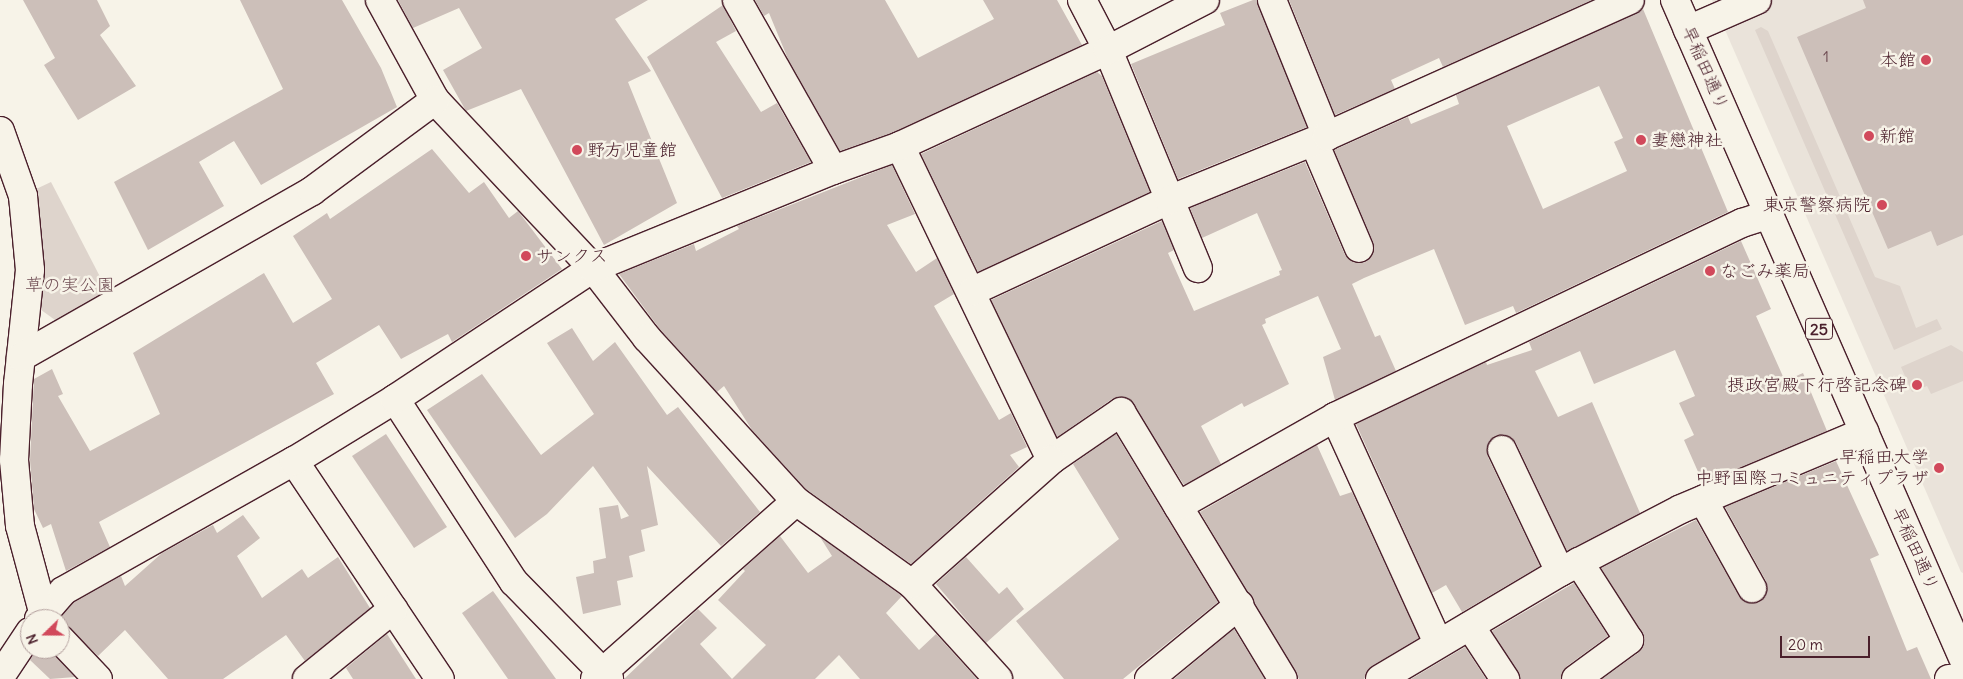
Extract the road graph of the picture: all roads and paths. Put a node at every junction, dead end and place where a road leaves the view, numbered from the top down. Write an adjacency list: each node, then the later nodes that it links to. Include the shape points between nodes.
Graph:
1 (380, 0): 11 (street)
2 (737, 0): 15 (street)
3 (1082, 0): 10 (street)
4 (1205, 0): 10 (street)
5 (1272, 0): 13 (street)
6 (1630, 0): 13 (street)
7 (1675, 0): 9 (street, 早稲田通り / 25)
8 (1758, 0): 9 (street)
9 (1688, 30): 18 (street, 早稲田通り / 25)
10 (1108, 50): 14 (street); 17 (street)
11 (435, 100): 20 (street); 23 (street, via 312,191)
12 (0, 131): 16 (street)
13 (1321, 139): 17 (street); 19 (street)
14 (900, 146): 15 (street); 22 (street)
15 (834, 170): 20 (street)
16 (8, 176): 23 (street, via 22,196 30,270)
17 (1169, 200): 21 (street); 22 (street)
18 (1769, 214): 26 (street, via 1742,223); 27 (street, 早稲田通り / 25)
19 (1359, 248)
20 (593, 268): 25 (street); 32 (street, via 647,338)
21 (1198, 268)
22 (973, 292): 29 (street)
23 (21, 357): 24 (street)
24 (9, 384): 34 (street, via 14,460)
25 (395, 399): 30 (street); 48 (street, via 514,582)
26 (1336, 417): 33 (street); 43 (street)
27 (1864, 432): 31 (street); 46 (street, 早稲田通り / 25)
28 (1502, 450): 35 (street)
29 (1051, 460): 33 (street, via 1121,412); 36 (street)
30 (294, 461): 40 (street, via 63,591); 41 (street)
31 (1703, 500): 35 (street); 37 (street)
32 (796, 501): 36 (street); 48 (street)
33 (1178, 506): 38 (street)
34 (10, 527): 39 (street)
35 (1570, 567): 42 (street); 58 (street, via 1629,640)
36 (912, 584): 53 (street)
37 (1752, 588)
38 (1239, 605): 54 (street); 55 (street)
39 (35, 609)
40 (49, 609)
41 (393, 610): 51 (street); 52 (street)
42 (1470, 626): 43 (street); 57 (street)
43 (1438, 643): 56 (street)
44 (20, 648): 47 (street)
45 (70, 650): 50 (street)
46 (1963, 658)
47 (0, 676)
48 (603, 677)
49 (1963, 678): 59 (street)
50 (98, 679)
51 (307, 679)
52 (440, 679)
53 (998, 679)
54 (1149, 679)
55 (1283, 679)
56 (1380, 679)
57 (1505, 679)
58 (1576, 679)
59 (1949, 679)

